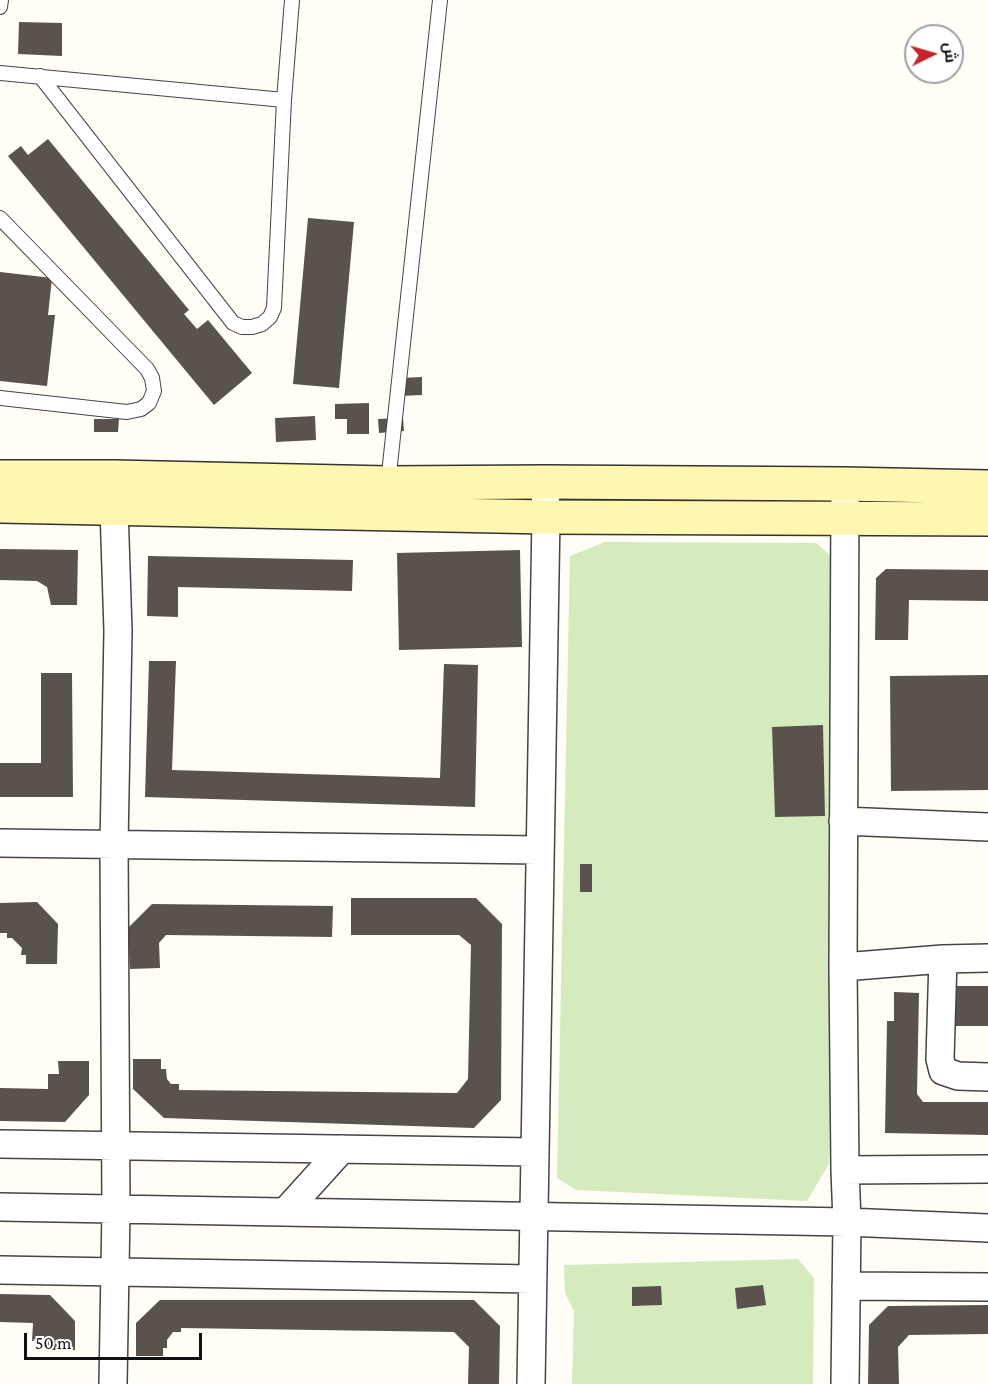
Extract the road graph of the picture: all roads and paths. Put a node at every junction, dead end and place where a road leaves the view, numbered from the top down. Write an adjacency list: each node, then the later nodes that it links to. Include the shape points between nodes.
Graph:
1 (1, 0): 4 (lane)
2 (292, 0): 7 (lane)
3 (440, 0): 12 (lane)
4 (0, 8)
5 (0, 73): 6 (lane)
6 (40, 76): 7 (lane); 7 (lane, via 233,323 242,327 262,324 274,308)
7 (284, 100)
8 (0, 218): 9 (lane, via 147,369 154,391 149,403 127,412)
9 (0, 398)
10 (0, 477): 15 (main road)
11 (545, 482): 12 (main road); 13 (main road); 17 (street)
12 (388, 483): 15 (main road)
13 (844, 484): 14 (main road); 18 (street)
14 (988, 487)
15 (114, 493): 16 (main road); 17 (main road); 23 (street, via 118,632)
16 (0, 506)
17 (546, 517): 18 (main road); 24 (street)
18 (845, 518): 19 (main road); 20 (street)
19 (988, 519)
20 (843, 821): 21 (street); 27 (street)
21 (988, 827)
22 (0, 843): 23 (street)
23 (114, 844): 24 (street); 30 (street)
24 (539, 849): 32 (street)
25 (988, 958): 26 (street)
26 (944, 959): 27 (street); 28 (street, via 940,1059 943,1071)
27 (843, 967): 34 (street)
28 (988, 1077)
29 (0, 1144): 30 (street)
30 (116, 1145): 31 (street); 36 (street)
31 (342, 1149): 32 (street); 37 (street)
32 (534, 1152): 38 (street)
33 (988, 1169): 34 (street)
34 (844, 1170): 39 (street)
35 (0, 1208): 36 (street)
36 (116, 1210): 37 (street); 42 (street)
37 (285, 1212): 38 (street)
38 (533, 1217): 39 (street); 43 (street)
39 (847, 1222): 40 (street); 44 (street)
40 (988, 1228)
41 (0, 1270): 42 (street)
42 (115, 1272): 43 (street); 46 (street)
43 (532, 1279): 47 (street)
44 (846, 1286): 45 (street); 48 (street)
45 (988, 1287)
46 (113, 1384)
47 (531, 1384)
48 (845, 1384)

